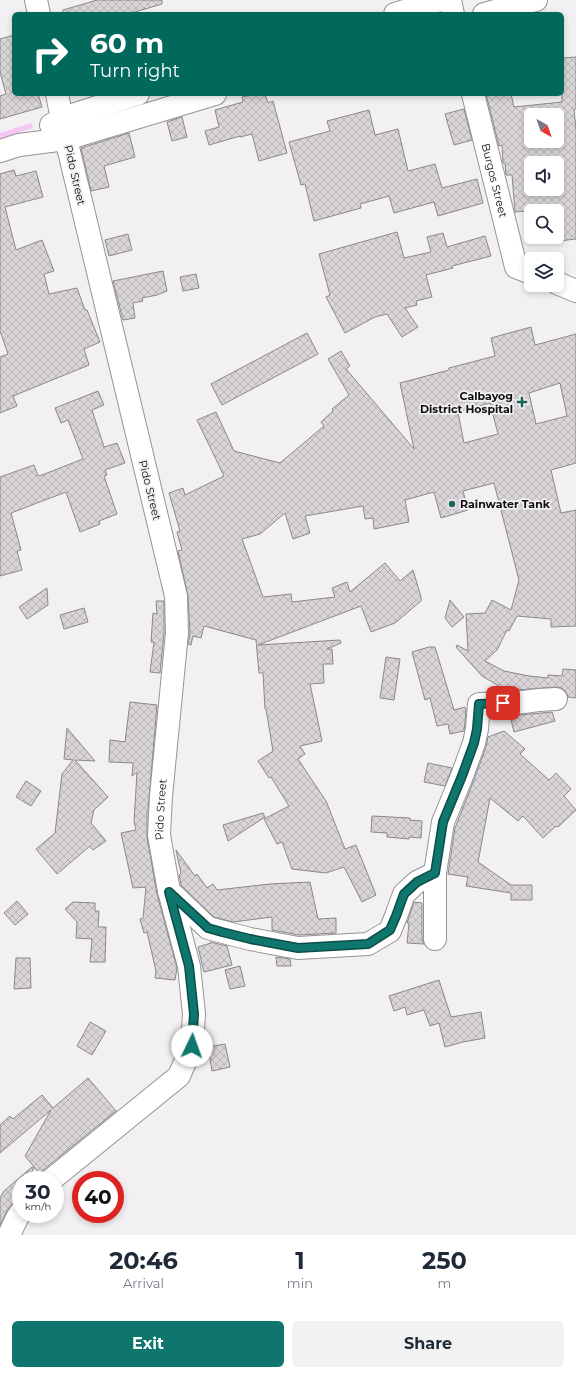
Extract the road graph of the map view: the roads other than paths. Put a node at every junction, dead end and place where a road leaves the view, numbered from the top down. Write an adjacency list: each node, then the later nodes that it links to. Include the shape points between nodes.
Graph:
1 (36, 0): 5 (street)
2 (440, 0): 6 (street)
3 (450, 0): 7 (street)
4 (536, 0): 8 (street)
5 (39, 12)
6 (401, 12)
7 (453, 12)
8 (491, 12)
9 (58, 96): 13 (street, Pido Street)
10 (132, 96): 13 (street)
11 (208, 96): 14 (street)
12 (474, 96): 16 (street, Burgos Street)
13 (63, 118): 14 (street, Pido Street); 15 (street)
14 (66, 139): 15 (street); 21 (street, Pido Street, via 176,596 178,632 159,835)
15 (9, 148)
16 (523, 270)
17 (564, 286): 18 (street)
18 (576, 291)
19 (556, 699): 20 (street, via 479,704 474,743 443,822)
20 (435, 873): 21 (street, via 417,882 404,894 390,930 368,944 298,948 222,932 208,928); 22 (street)
21 (169, 892): 23 (street, Pido Street, via 189,966 194,1014 192,1046 179,1076)
22 (435, 939)
23 (62, 1171)
24 (15, 1223): 25 (street)
25 (9, 1235)

